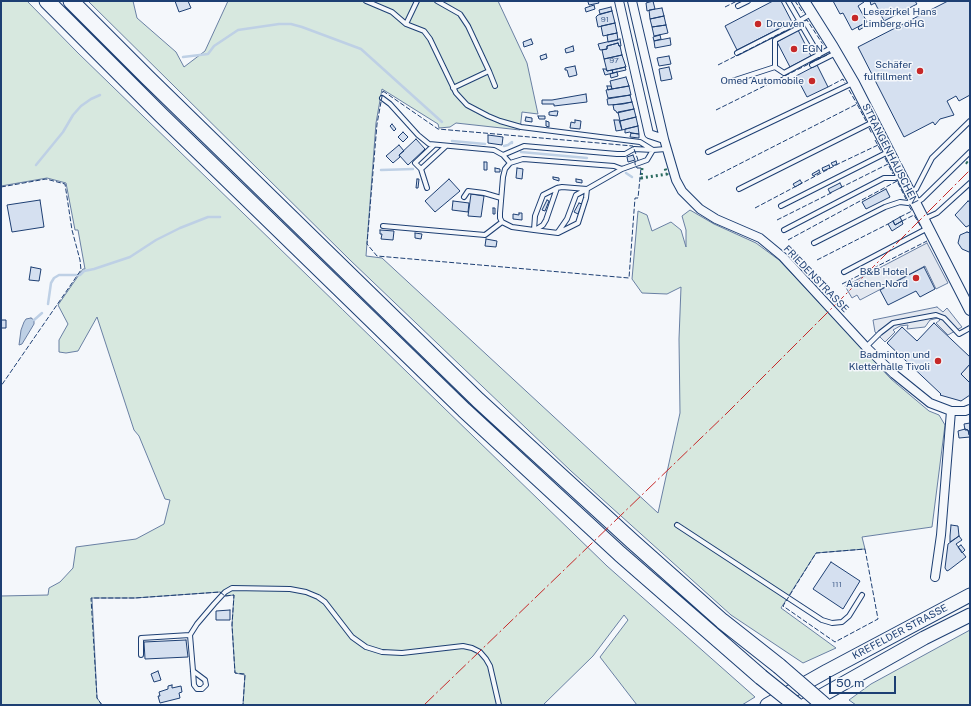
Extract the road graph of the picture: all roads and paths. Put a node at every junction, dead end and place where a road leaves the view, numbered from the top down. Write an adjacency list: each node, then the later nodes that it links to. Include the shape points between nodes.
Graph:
1 (47, 1): 73 (highway, bridge, via 464,410 664,594)
2 (72, 1): 75 (highway, bridge, via 478,400 722,621)
3 (366, 1): 14 (lane, via 392,12)
4 (417, 1): 14 (lane)
5 (437, 1): 20 (lane, via 460,14)
6 (619, 1): 28 (street, via 649,134)
7 (632, 1): 28 (street, FRIEDENSTRASSE)
8 (748, 1): 11 (lane)
9 (788, 1): 13 (lane)
10 (804, 1): 12 (street, STRANGENHÄUSCHEN)
11 (738, 6)
12 (812, 13): 13 (lane); 15 (street, STRANGENHÄUSCHEN)
13 (799, 20): 16 (lane)
14 (406, 24): 24 (lane, via 429,36)
15 (835, 50): 17 (lane); 18 (lane); 22 (street, STRANGENHÄUSCHEN)
16 (737, 53)
17 (820, 55): 19 (lane, via 784,72); 19 (lane, via 802,26 775,40)
18 (812, 65)
19 (775, 67): 21 (lane)
20 (489, 71): 23 (lane); 24 (lane)
21 (732, 81)
22 (854, 83): 26 (street, STRANGENHÄUSCHEN); 33 (lane)
23 (496, 86)
24 (453, 88): 32 (lane, via 467,105 513,126 640,142)
25 (382, 98): 29 (lane, via 418,135)
26 (874, 121): 34 (street, STRANGENHÄUSCHEN); 45 (lane)
27 (970, 121): 48 (lane, via 932,158)
28 (664, 139): 31 (street, FRIEDENSTRASSE)
29 (434, 145): 30 (lane); 38 (lane, via 415,163)
30 (446, 146): 36 (lane, via 494,150); 38 (lane)
31 (666, 148): 32 (lane); 60 (street, FRIEDENSTRASSE, via 678,185 690,200 716,219 760,238 783,257)
32 (653, 150): 36 (lane, via 634,149 626,154 617,154 524,146); 39 (lane, via 647,160)
33 (708, 152)
34 (889, 152): 40 (street, STRANGENHÄUSCHEN); 49 (lane)
35 (970, 152): 48 (lane, via 922,199)
36 (503, 155): 37 (lane)
37 (510, 163): 39 (lane, via 523,159 614,166); 47 (lane, via 505,169)
38 (421, 169): 42 (lane)
39 (622, 169): 44 (lane)
40 (901, 175): 48 (street, STRANGENHÄUSCHEN); 54 (lane, via 884,178)
41 (970, 183): 51 (lane)
42 (427, 188)
43 (557, 188): 44 (lane, via 562,186); 53 (lane, via 546,220); 53 (lane, via 543,194 535,216)
44 (588, 189): 55 (lane, via 576,195 567,220); 55 (lane, via 578,223)
45 (739, 190)
46 (464, 197): 47 (lane, via 468,191 484,192)
47 (501, 198): 50 (lane)
48 (913, 198): 51 (street, STRANGENHÄUSCHEN); 56 (lane, via 908,202 885,207)
49 (781, 206)
50 (502, 222): 52 (lane, via 485,235); 53 (lane, via 512,227)
51 (926, 224): 57 (lane); 58 (street, STRANGENHÄUSCHEN)
52 (383, 226)
53 (534, 230): 55 (lane)
54 (784, 230)
55 (558, 233)
56 (814, 243)
57 (844, 272)
58 (969, 305)
59 (970, 328): 60 (lane, via 959,334 944,318 936,315 893,322)
60 (866, 347): 62 (street, FRIEDENSTRASSE, via 930,403)
61 (970, 409): 62 (street, FRIEDENSTRASSE)
62 (951, 411): 64 (street)
63 (677, 525): 65 (lane, via 822,620 842,622 849,616)
64 (935, 577)
65 (862, 595)
66 (970, 595): 72 (main road, KREFELDER STRASSE)
67 (970, 615): 74 (main road, KREFELDER STRASSE)
68 (190, 635): 69 (lane, via 141,638); 70 (lane); 71 (lane, via 214,604 232,588 290,589 306,592 325,602 352,637 366,647 382,652 402,653 463,646 480,652 490,666)
69 (141, 655)
70 (193, 671)
71 (499, 705)
72 (767, 705)
73 (796, 705)
74 (805, 705)
75 (824, 705)

